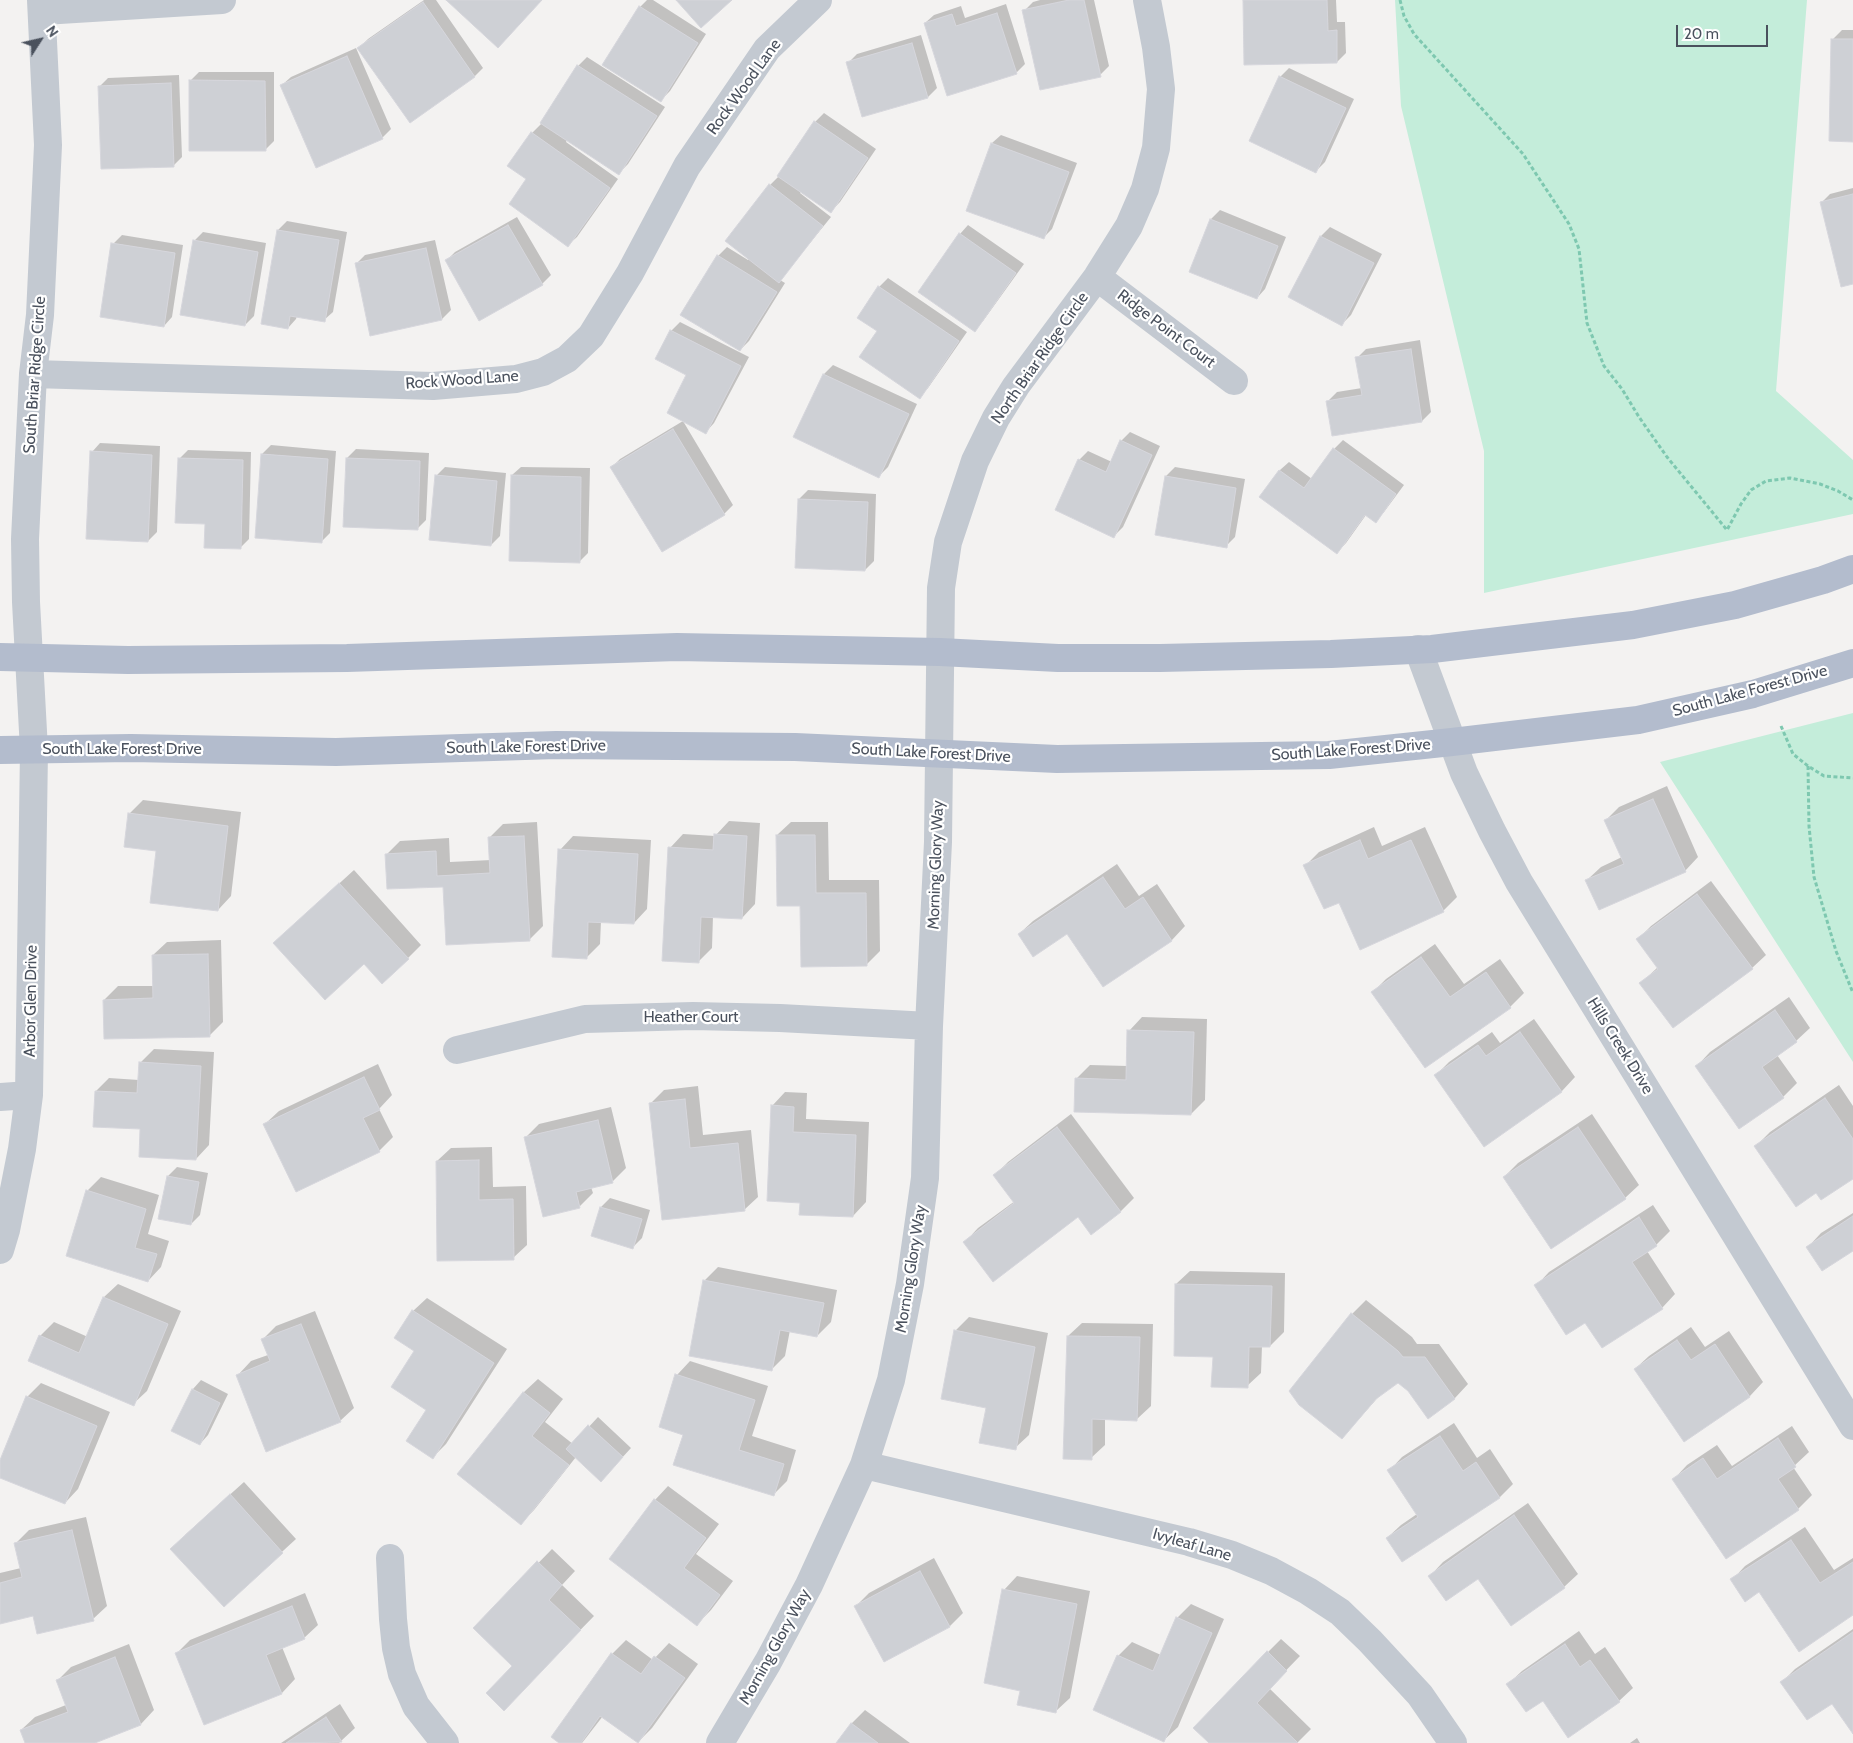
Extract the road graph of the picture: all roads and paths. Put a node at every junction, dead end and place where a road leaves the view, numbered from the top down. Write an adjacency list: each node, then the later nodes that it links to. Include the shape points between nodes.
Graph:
1 (222, 0): 5 (street)
2 (818, 0): 7 (street, Rock Wood Lane, via 767,49 687,166 630,274 591,336 567,359 543,372 516,379 432,386)
3 (1147, 0): 6 (street, North Briar Ridge Circle, via 1161,89 1156,148 1145,189 1129,226)
4 (1400, 0): 9 (path, via 1414,34 1523,154 1569,224 1579,249 1587,323 1604,366 1667,457 1727,530 1751,490 1766,482 1790,478 1820,484)
5 (42, 6): 7 (street, South Briar Ridge Circle, via 48,145 40,315)
6 (1097, 276): 8 (street, Ridge Point Court); 12 (street, North Briar Ridge Circle, via 1016,386 975,461 948,542 941,588)
7 (33, 374): 14 (street, South Briar Ridge Circle, via 25,539)
8 (1234, 381)
9 (1853, 500)
10 (1853, 569): 11 (main road, via 1735,605 1633,625)
11 (1418, 649): 12 (main road, via 1118,659); 17 (street, Hills Creek Drive)
12 (940, 652): 14 (main road, via 677,647 347,658 128,660); 20 (street, North Briar Ridge Circle)
13 (0, 657): 14 (main road)
14 (30, 657): 19 (street, South Briar Ridge Circle)
15 (1853, 663): 17 (main road, South Lake Forest Drive, via 1753,694 1638,720)
16 (1781, 726): 21 (path, via 1793,754)
17 (1452, 742): 20 (main road, South Lake Forest Drive, via 1329,754 1057,759); 29 (street, Hills Creek Drive, via 1472,790 1519,882)
18 (0, 750): 19 (main road, South Lake Forest Drive)
19 (34, 750): 20 (main road, South Lake Forest Drive, via 131,748 336,752 556,745 795,746); 26 (street, Arbor Glen Drive)
20 (940, 754): 24 (street, Morning Glory Way)
21 (1808, 766): 22 (path, via 1824,776); 23 (path, via 1814,877 1836,951)
22 (1853, 778)
23 (1853, 993)
24 (928, 1026): 25 (street, Heather Court, via 693,1016 585,1019); 30 (street, Morning Glory Way, via 925,1178 910,1284 891,1380)
25 (457, 1050)
26 (29, 1096): 27 (street); 28 (street, Arbor Glen Drive, via 22,1149)
27 (0, 1097)
28 (0, 1250)
29 (1853, 1426)
30 (864, 1465): 33 (street, Morning Glory Way, via 809,1585); 34 (street, Ivyleaf Lane, via 1189,1542 1271,1571 1340,1612 1420,1695)
31 (390, 1558): 32 (street, via 396,1648 402,1674 416,1706)
32 (445, 1743)
33 (720, 1743)
34 (1453, 1743)

